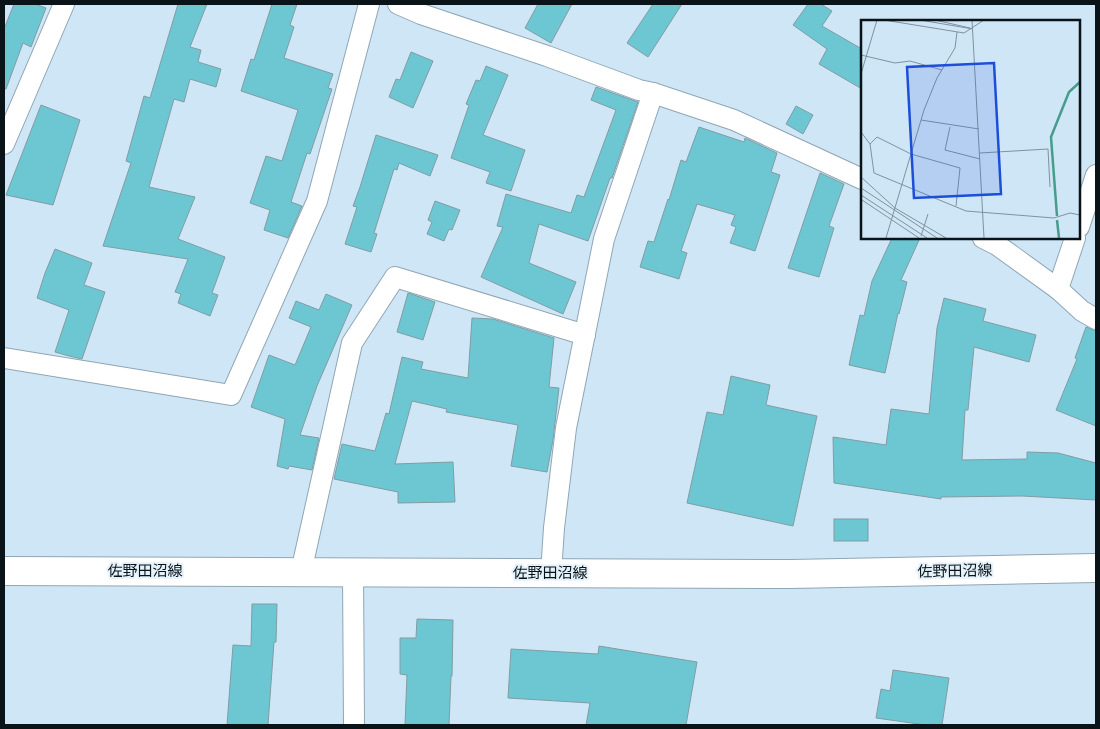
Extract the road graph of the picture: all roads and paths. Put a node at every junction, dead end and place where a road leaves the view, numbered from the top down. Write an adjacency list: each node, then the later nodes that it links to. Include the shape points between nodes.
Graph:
1 (64, 4): 5 (street)
2 (369, 4): 14 (street, via 317,201 231,395)
3 (398, 4): 4 (street)
4 (653, 93): 7 (street, via 734,120); 13 (street, via 604,240)
5 (4, 144)
6 (1096, 175): 8 (street)
7 (861, 180)
8 (1080, 224)
9 (985, 239): 11 (street)
10 (1075, 239): 11 (street)
11 (1058, 289): 12 (street)
12 (1096, 319)
13 (585, 335): 17 (street, via 395,277 352,343); 19 (street, via 566,428)
14 (4, 358)
15 (1096, 568): 19 (main road, 佐野田沼線, via 791,574)
16 (4, 571): 17 (main road, 佐野田沼線)
17 (301, 572): 18 (main road, 佐野田沼線)
18 (353, 572): 19 (main road, 佐野田沼線); 20 (street)
19 (551, 573)
20 (354, 725)

